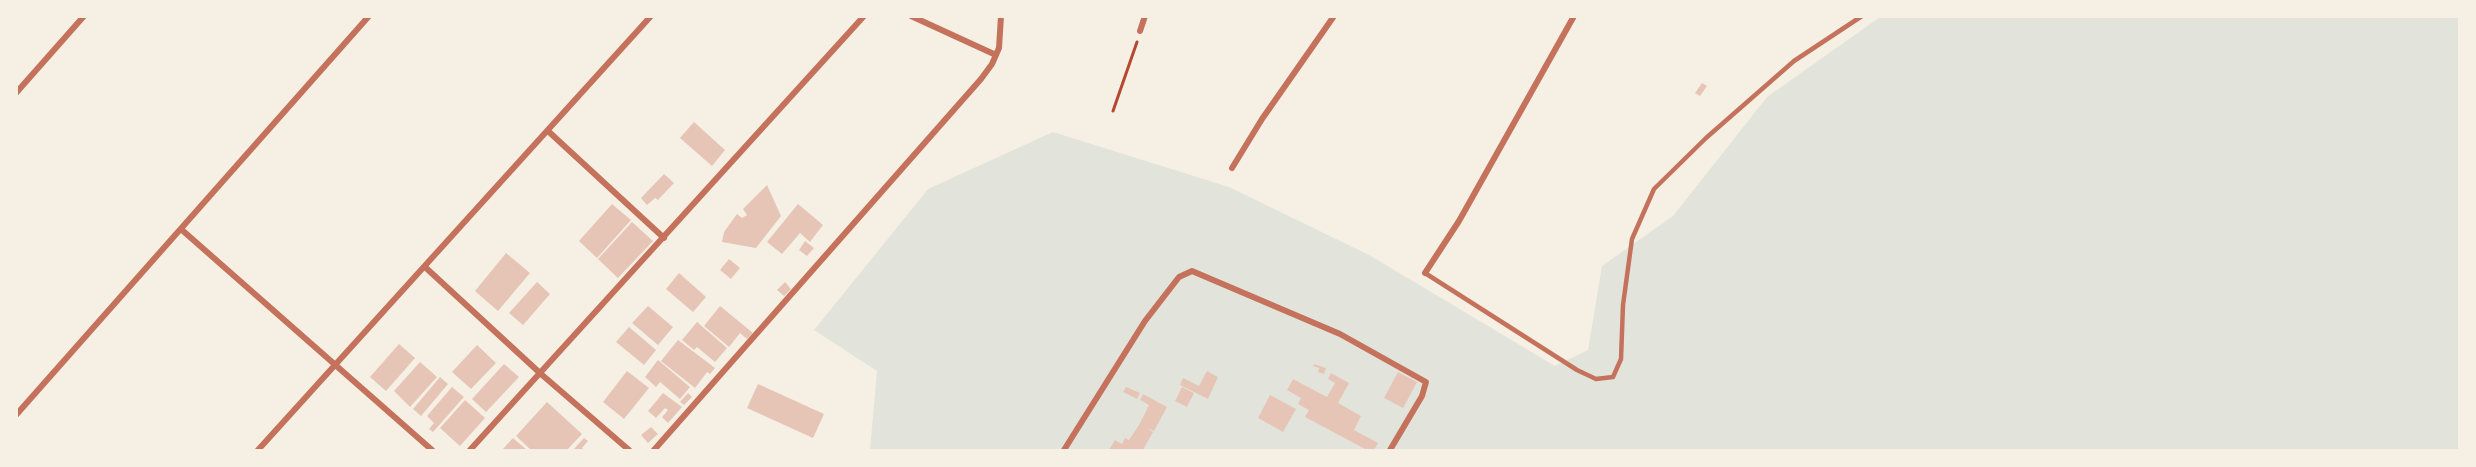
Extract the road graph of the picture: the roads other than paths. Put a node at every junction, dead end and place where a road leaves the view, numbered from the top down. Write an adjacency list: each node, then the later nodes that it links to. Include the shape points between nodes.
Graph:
1 (84, 16): 13 (street)
2 (369, 16): 16 (street)
3 (651, 16): 14 (street)
4 (864, 16): 17 (street)
5 (911, 16): 12 (street)
6 (1001, 16): 12 (street)
7 (1145, 16): 11 (street)
8 (1334, 16): 15 (street)
9 (1574, 16): 19 (street, via 1459,221)
10 (1862, 16): 19 (lane, via 1794,61 1654,189 1632,239 1621,359 1613,376 1596,378 1577,370)
11 (1140, 31)
12 (996, 55): 27 (street, via 981,79)
13 (16, 93)
14 (548, 131): 17 (street); 18 (street)
15 (1232, 168)
16 (182, 230): 20 (street); 22 (street)
17 (664, 238): 21 (street)
18 (425, 267): 20 (street); 21 (street)
19 (1425, 273)
20 (334, 365): 23 (street); 24 (street)
21 (541, 374): 25 (street); 26 (street)
22 (16, 416)
23 (258, 450)
24 (432, 450)
25 (470, 450)
26 (628, 450)
27 (654, 450)
28 (1064, 450): 29 (street, via 1145,321 1179,277 1192,271 1340,334 1426,382 1422,396)
29 (1390, 450)

